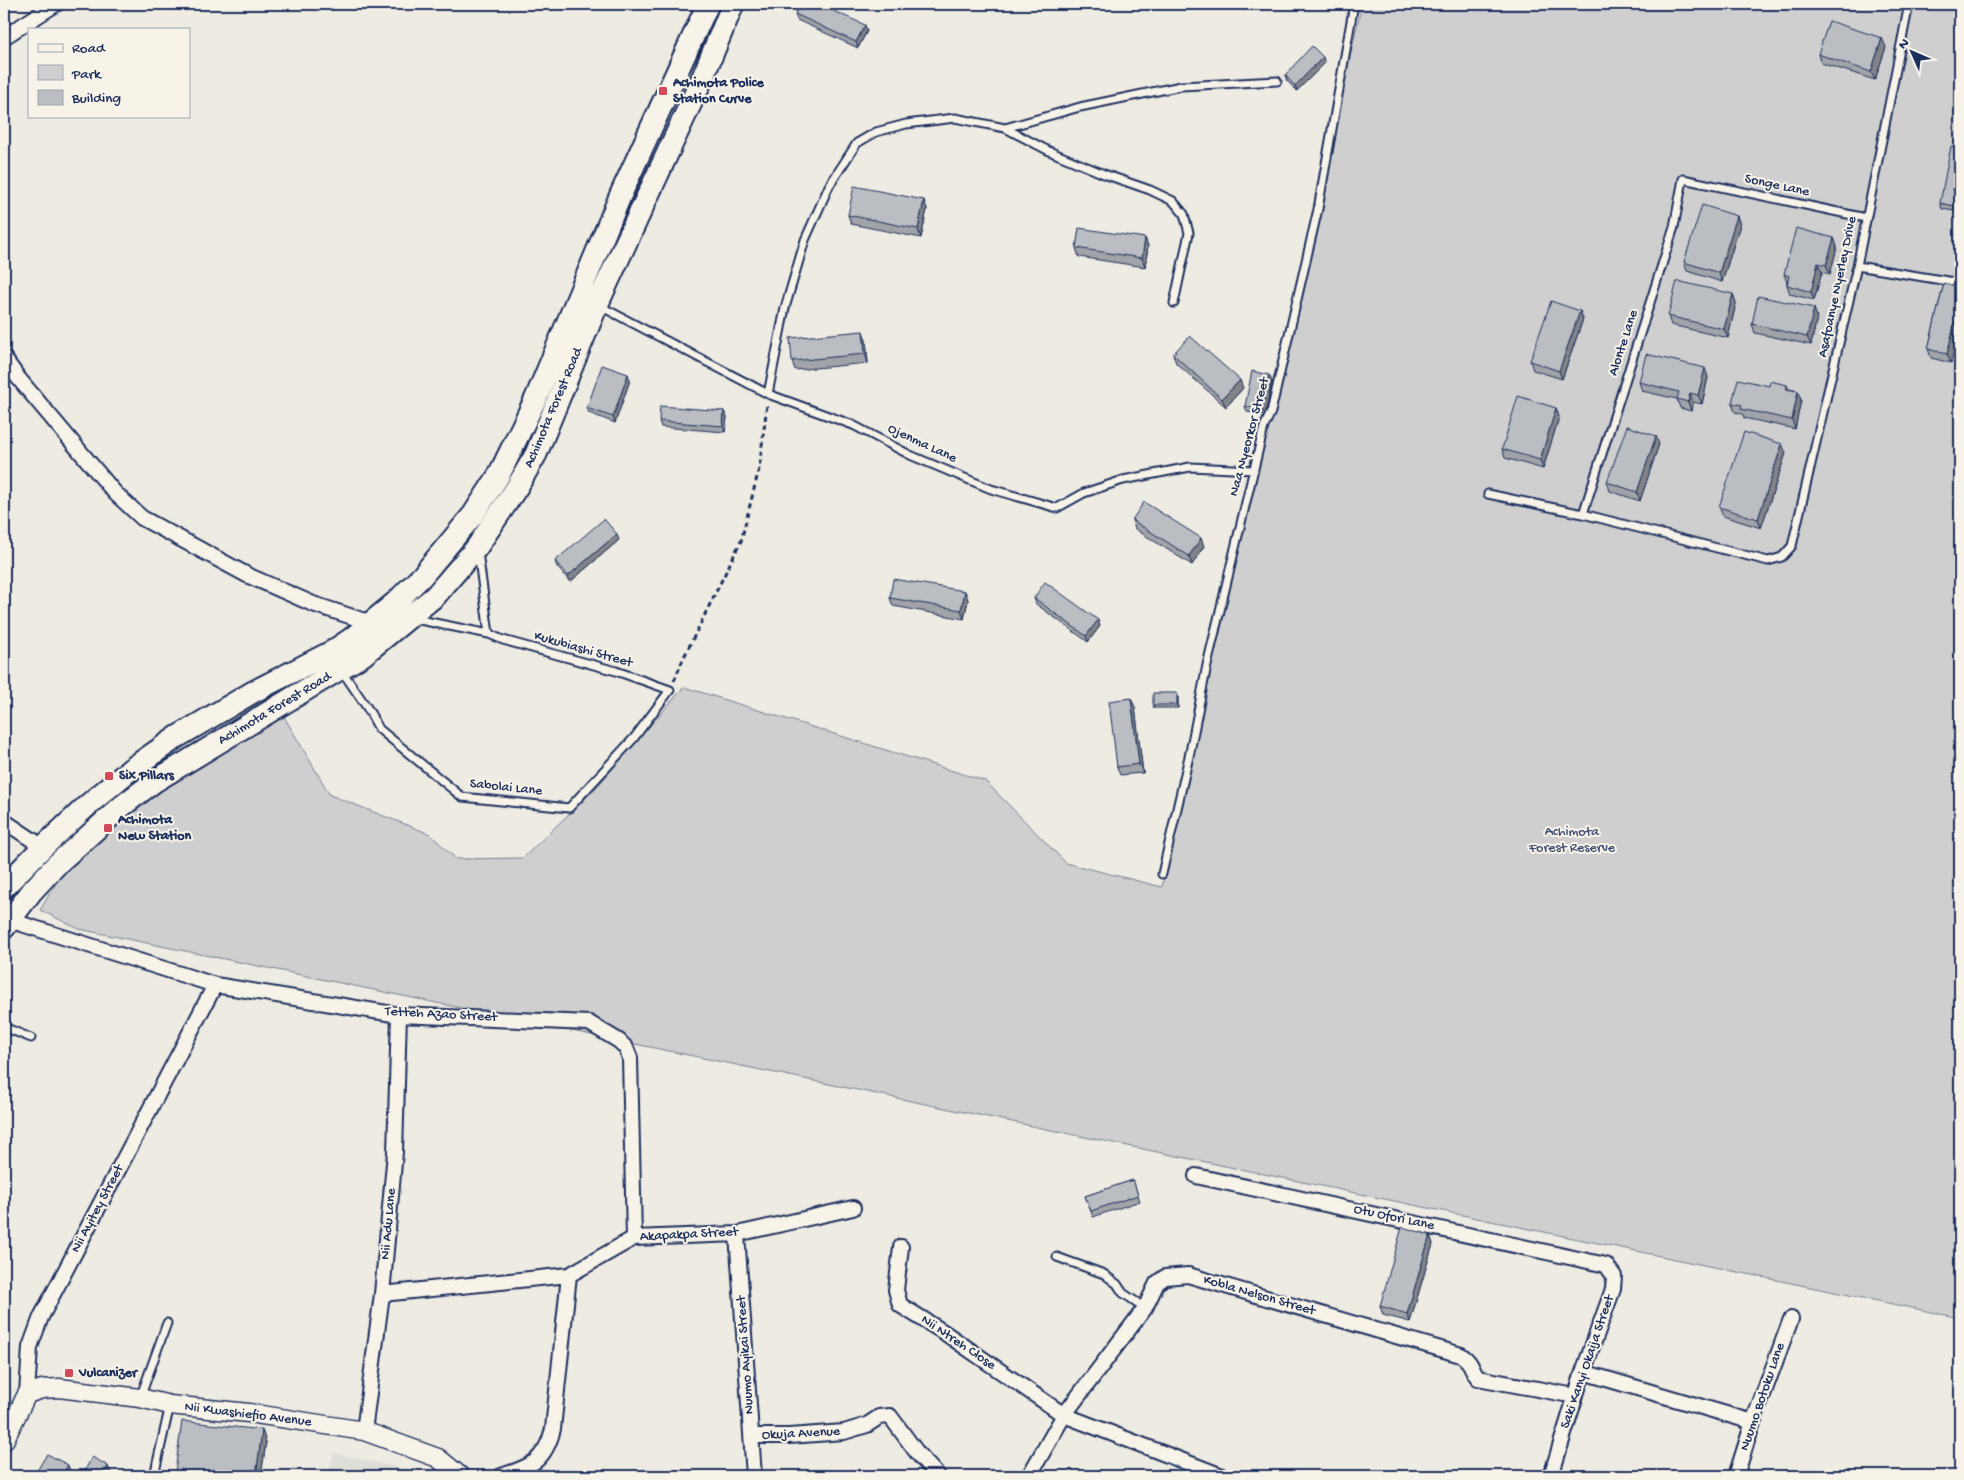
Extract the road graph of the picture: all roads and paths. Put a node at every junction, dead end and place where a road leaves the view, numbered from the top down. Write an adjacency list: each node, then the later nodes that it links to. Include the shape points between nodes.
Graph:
1 (56, 4): 6 (street)
2 (708, 4): 22 (main road, Achimota Forest Road, via 621,194 536,398 499,475 448,546 396,602)
3 (733, 4): 14 (main road, Achimota Forest Road, via 698,88)
4 (1354, 4): 17 (lane, Naa Nyeorkor Street, via 1318,209 1271,412 1264,426)
5 (1909, 4): 10 (lane, Asafoanye Nyerley Drive)
6 (4, 37)
7 (1277, 81): 8 (lane, via 1182,86 1080,107)
8 (1005, 128): 13 (lane, via 1086,166 1173,201 1184,214 1189,233); 16 (lane, via 955,118 906,124 876,132 857,143 829,186 805,240 785,308)
9 (1683, 179): 10 (lane, Songe Lane); 19 (lane, Alonte Lane, via 1674,227)
10 (1866, 218): 11 (lane, Asafoanye Nyerley Drive)
11 (1857, 266): 12 (lane); 19 (lane, Asafoanye Nyerley Drive, via 1792,546 1782,557 1768,561)
12 (1960, 283)
13 (1174, 303)
14 (597, 305): 16 (lane, Ojenma Lane); 20 (main road, Achimota Forest Road, via 536,454 518,488)
15 (4, 358): 22 (street, via 115,493 142,518 247,576 313,604)
16 (768, 394): 17 (lane, Ojenma Lane, via 853,424 910,455 991,489 1057,508 1084,493 1123,480 1190,467); 25 (path, via 759,469 741,541)
17 (1254, 470): 28 (lane, Naa Nyeorkor Street, via 1207,665)
18 (1488, 494): 19 (lane)
19 (1583, 514)
20 (477, 547): 21 (main road, Achimota Forest Road, via 435,596); 23 (lane)
21 (410, 618): 23 (lane, Kukubiashi Street); 24 (main road, Achimota Forest Road)
22 (371, 623): 27 (main road, Achimota Forest Road, via 333,651 253,692 154,753 89,804)
23 (489, 634): 25 (lane, Kukubiashi Street)
24 (341, 669): 25 (lane, Sabolai Lane, via 379,728 462,797 569,808 634,738); 30 (main road, Achimota Forest Road, via 154,781 97,826 57,864)
25 (670, 690)
26 (5, 824): 27 (street)
27 (43, 847): 29 (main road, Achimota Forest Road)
28 (1162, 874)
29 (4, 887)
30 (6, 924): 31 (street, Tetteh Azao Street)
31 (215, 985): 32 (street, Tetteh Azao Street); 48 (street, Nii Ayitey Street, via 42,1316 30,1347)
32 (399, 1015): 38 (street, Tetteh Azao Street, via 589,1023 626,1048 630,1058); 43 (street, Nii Adu Lane, via 395,1152)
33 (4, 1027): 34 (lane)
34 (31, 1038)
35 (1196, 1176): 41 (street, Otu Ofori Lane)
36 (853, 1208): 37 (street, Akapakpa Street)
37 (737, 1234): 38 (street, Akapakpa Street); 55 (street, Nuumo Ayikai Street)
38 (634, 1238): 42 (street, Akapakpa Street)
39 (901, 1247): 52 (street, Nii Ntreh Close, via 896,1290 900,1305)
40 (1057, 1258): 44 (lane, via 1104,1274)
41 (1591, 1261): 47 (street, Saki Kanyi Okaija Street, via 1606,1265 1614,1276 1614,1289)
42 (570, 1275): 43 (street, Akapakpa Street); 59 (street, via 553,1429 548,1446 526,1468)
43 (382, 1294): 54 (street, Nii Adu Lane)
44 (1145, 1308): 49 (street, Kobla Nelson Street, via 1156,1284 1165,1277 1188,1275 1461,1355 1471,1362 1478,1378); 52 (street, Kobla Nelson Street)
45 (1791, 1319): 53 (street, Nuumo Botoku Lane)
46 (167, 1323): 50 (lane)
47 (1583, 1372): 49 (street, Saki Kanyi Okaija Street); 53 (street)
48 (27, 1394): 50 (street, Nii Kwashiefio Avenue, via 60,1388); 56 (street, Nii Ayitey Street)
49 (1575, 1396): 64 (street, Saki Kanyi Okaija Street)
50 (140, 1398): 51 (street, Nii Kwashiefio Avenue)
51 (170, 1405): 54 (street, Nii Kwashiefio Avenue, via 249,1413); 57 (lane)
52 (1064, 1415): 62 (street, Kobla Nelson Street); 63 (street, Nii Ntreh Close)
53 (1753, 1422): 65 (street, Nuumo Botoku Lane)
54 (364, 1431): 58 (street, Nii Kwashiefio Avenue, via 438,1458)
55 (752, 1436): 60 (street, Nuumo Ayikai Street); 61 (street, Okuja Avenue, via 844,1432 867,1425 879,1417 890,1416)
56 (4, 1441)
57 (154, 1476)
58 (460, 1476)
59 (501, 1476)
60 (754, 1476)
61 (938, 1476)
62 (1029, 1476)
63 (1222, 1476)
64 (1551, 1476)
65 (1736, 1476)

